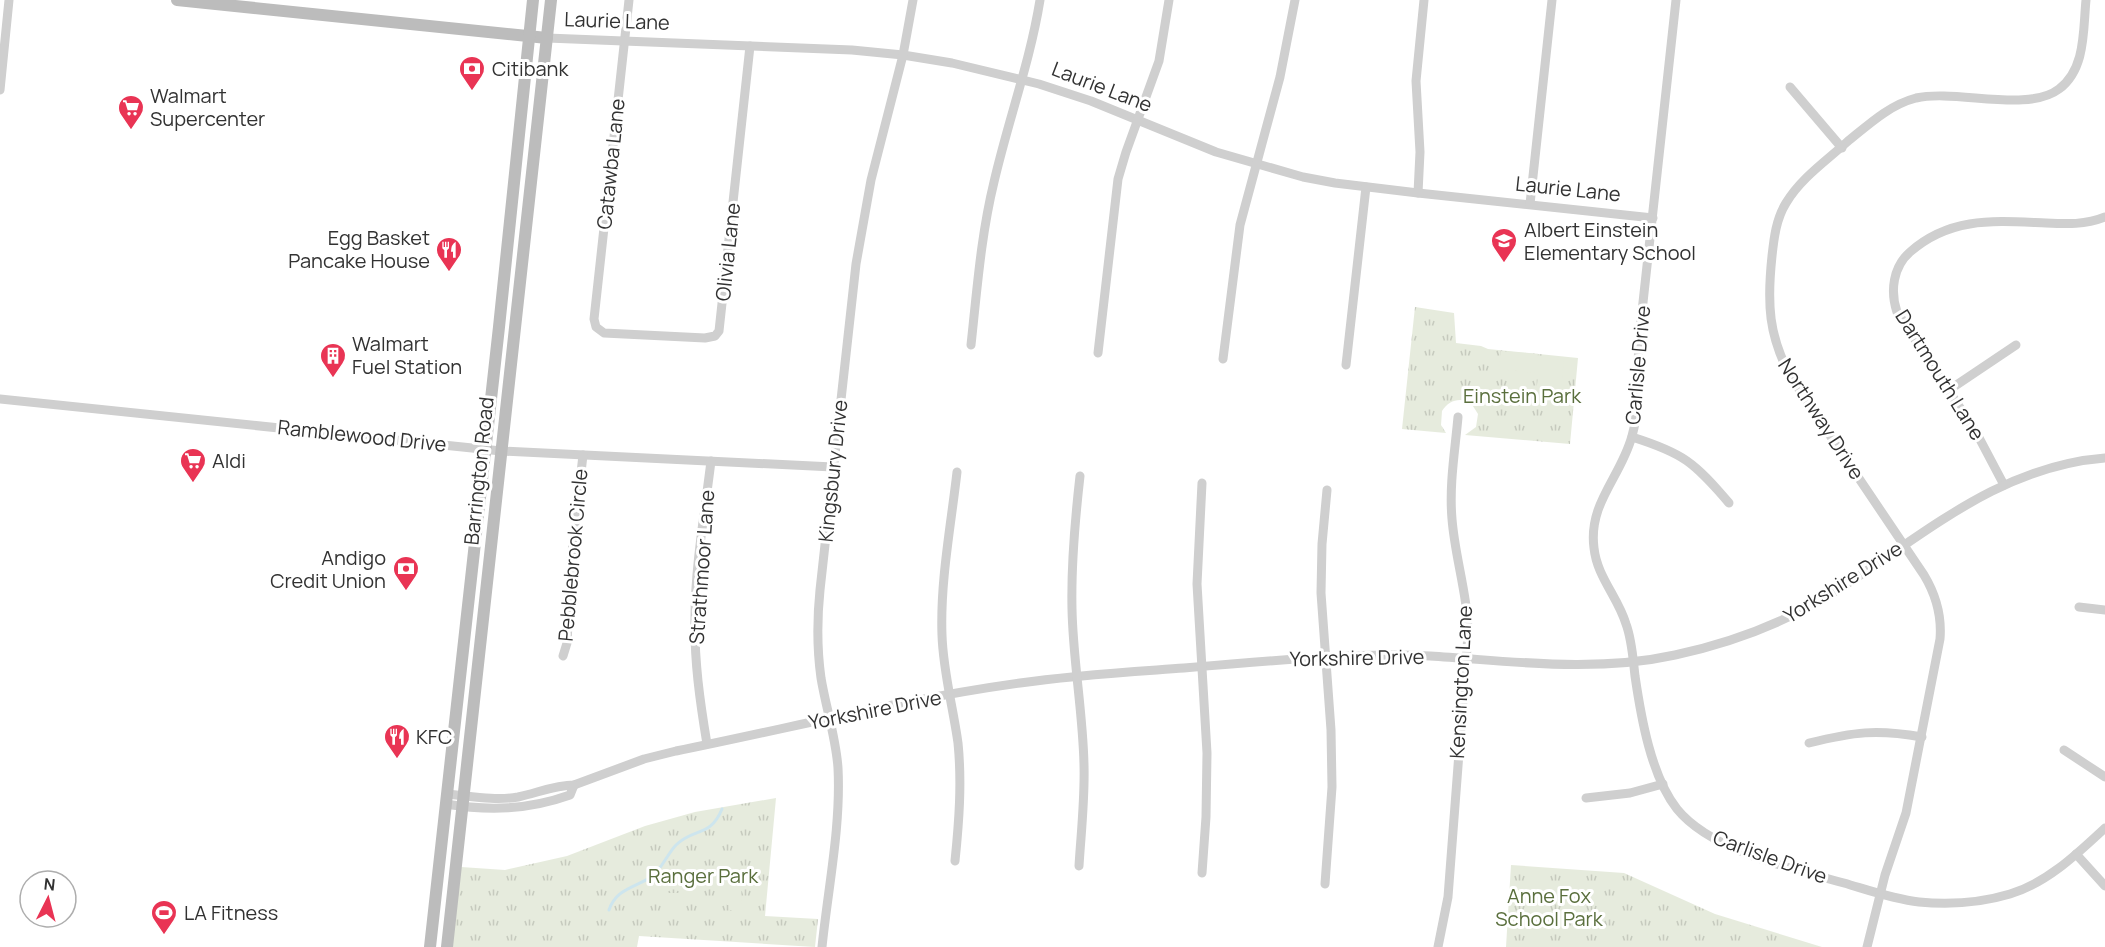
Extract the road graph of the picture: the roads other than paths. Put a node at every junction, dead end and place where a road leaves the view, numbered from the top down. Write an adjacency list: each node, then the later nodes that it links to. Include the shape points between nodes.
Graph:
1 (9, 0): 21 (street)
2 (177, 0): 14 (main road, Laurie Lane)
3 (533, 0): 14 (main road, Barrington Road)
4 (551, 0): 15 (main road, Barrington Road)
5 (629, 0): 16 (street, Catawba Lane)
6 (913, 0): 18 (street, Kingsbury Drive)
7 (1040, 0): 19 (street)
8 (1168, 0): 22 (street, via 1159,61)
9 (1295, 0): 24 (street, via 1281,77)
10 (1424, 0): 26 (street, via 1416,81)
11 (1552, 0): 27 (street)
12 (1677, 0): 29 (street, Carlisle Drive)
13 (2086, 0): 23 (street, Northway Drive, via 2080,56 2072,76 2056,91 2028,99 1914,99 1890,109)
14 (529, 37): 15 (main road, Laurie Lane); 40 (main road, Barrington Road)
15 (547, 38): 16 (street, Laurie Lane); 41 (main road, Barrington Road)
16 (625, 41): 17 (street, Laurie Lane); 30 (street, Catawba Lane, via 594,314)
17 (750, 46): 18 (street, Laurie Lane); 30 (street, Olivia Lane, via 718,331 705,338 604,333)
18 (903, 55): 19 (street, Laurie Lane); 45 (street, Kingsbury Drive, via 861,231)
19 (1022, 79): 22 (street, Laurie Lane); 31 (street, via 989,203)
20 (1790, 87): 23 (street)
21 (0, 90)
22 (1138, 121): 24 (street, Laurie Lane); 33 (street, via 1116,191)
23 (1842, 148): 52 (street, Northway Drive, via 1796,188 1782,210 1769,284 1770,317 1777,348 1792,379)
24 (1255, 164): 25 (street, Laurie Lane); 34 (street, via 1237,239)
25 (1366, 187): 26 (street, Laurie Lane); 35 (street)
26 (1418, 193): 27 (street, Laurie Lane)
27 (1530, 204): 29 (street, Laurie Lane)
28 (2105, 217): 36 (street, Dartmouth Lane, via 2072,224 1966,224 1930,238 1907,255 1894,281 1895,305)
29 (1653, 218): 39 (street, Carlisle Drive)
30 (596, 327)
31 (971, 345)
32 (2016, 345): 36 (street)
33 (1098, 353)
34 (1223, 359)
35 (1346, 365)
36 (1949, 390): 49 (street, Dartmouth Lane)
37 (0, 399): 40 (street, Ramblewood Drive)
38 (1458, 417): 57 (street, Kensington Lane, via 1451,509 1467,607)
39 (1632, 437): 51 (street, via 1681,456 1704,473); 58 (street, Carlisle Drive, via 1597,509 1593,536 1599,571 1621,610)
40 (485, 449): 41 (street, Ramblewood Drive); 70 (main road, Barrington Road)
41 (501, 451): 42 (street, Ramblewood Drive); 71 (main road, Barrington Road)
42 (583, 455): 44 (street, Ramblewood Drive); 55 (street, Pebblebrook Circle)
43 (2105, 458): 49 (street, Yorkshire Drive, via 2045,470)
44 (711, 461): 45 (street, Ramblewood Drive); 65 (street, Strathmoor Lane, via 695,614 699,697)
45 (833, 467): 62 (street, Kingsbury Drive, via 818,620 821,675)
46 (957, 472): 61 (street, via 942,613 942,646)
47 (1080, 476): 60 (street, via 1072,585)
48 (1202, 483): 59 (street, via 1197,584)
49 (2004, 485): 52 (street, Yorkshire Drive, via 1969,502)
50 (1327, 490): 56 (street, via 1321,568)
51 (1729, 503)
52 (1904, 544): 58 (street, Yorkshire Drive, via 1833,592 1774,624 1698,651); 63 (street, Northway Drive, via 1931,586 1941,622)
53 (2079, 607): 54 (street)
54 (2105, 610)
55 (563, 656)
56 (1325, 657): 57 (street, Yorkshire Drive); 59 (street, Yorkshire Drive); 77 (street, via 1332,787)
57 (1466, 659): 58 (street, Yorkshire Drive, via 1594,666); 83 (street, Kensington Lane, via 1448,897)
58 (1634, 662): 68 (street, Carlisle Drive, via 1644,723)
59 (1202, 666): 60 (street, Yorkshire Drive); 76 (street, via 1208,765)
60 (1076, 676): 61 (street, Yorkshire Drive); 75 (street, via 1084,766)
61 (950, 694): 62 (street, Yorkshire Drive); 74 (street, via 960,775)
62 (830, 719): 65 (street, Yorkshire Drive); 82 (street, Kingsbury Drive, via 838,790)
63 (1922, 736): 64 (street, via 1875,731); 79 (street, Northway Drive, via 1906,813)
64 (1809, 743)
65 (707, 744): 71 (street, Yorkshire Drive, via 644,759 574,785 570,795 524,807 489,809)
66 (2064, 750): 67 (street)
67 (2105, 777)
68 (1663, 784): 69 (street); 79 (street, Carlisle Drive, via 1671,801 1693,826 1720,841 1786,867)
69 (1586, 798)
70 (446, 799): 71 (street, Yorkshire Drive); 80 (main road, Barrington Road)
71 (463, 801): 81 (main road, Barrington Road)
72 (2105, 828): 73 (street, Carlisle Drive)
73 (2076, 854): 78 (street); 79 (street, Carlisle Drive, via 2029,886 1974,902 1919,902)
74 (956, 861)
75 (1078, 866)
76 (1202, 873)
77 (1325, 884)
78 (2105, 886)
79 (1879, 894): 84 (street, Northway Drive)
80 (430, 947)
81 (447, 947)
82 (822, 947)
83 (1438, 947)
84 (1867, 947)

